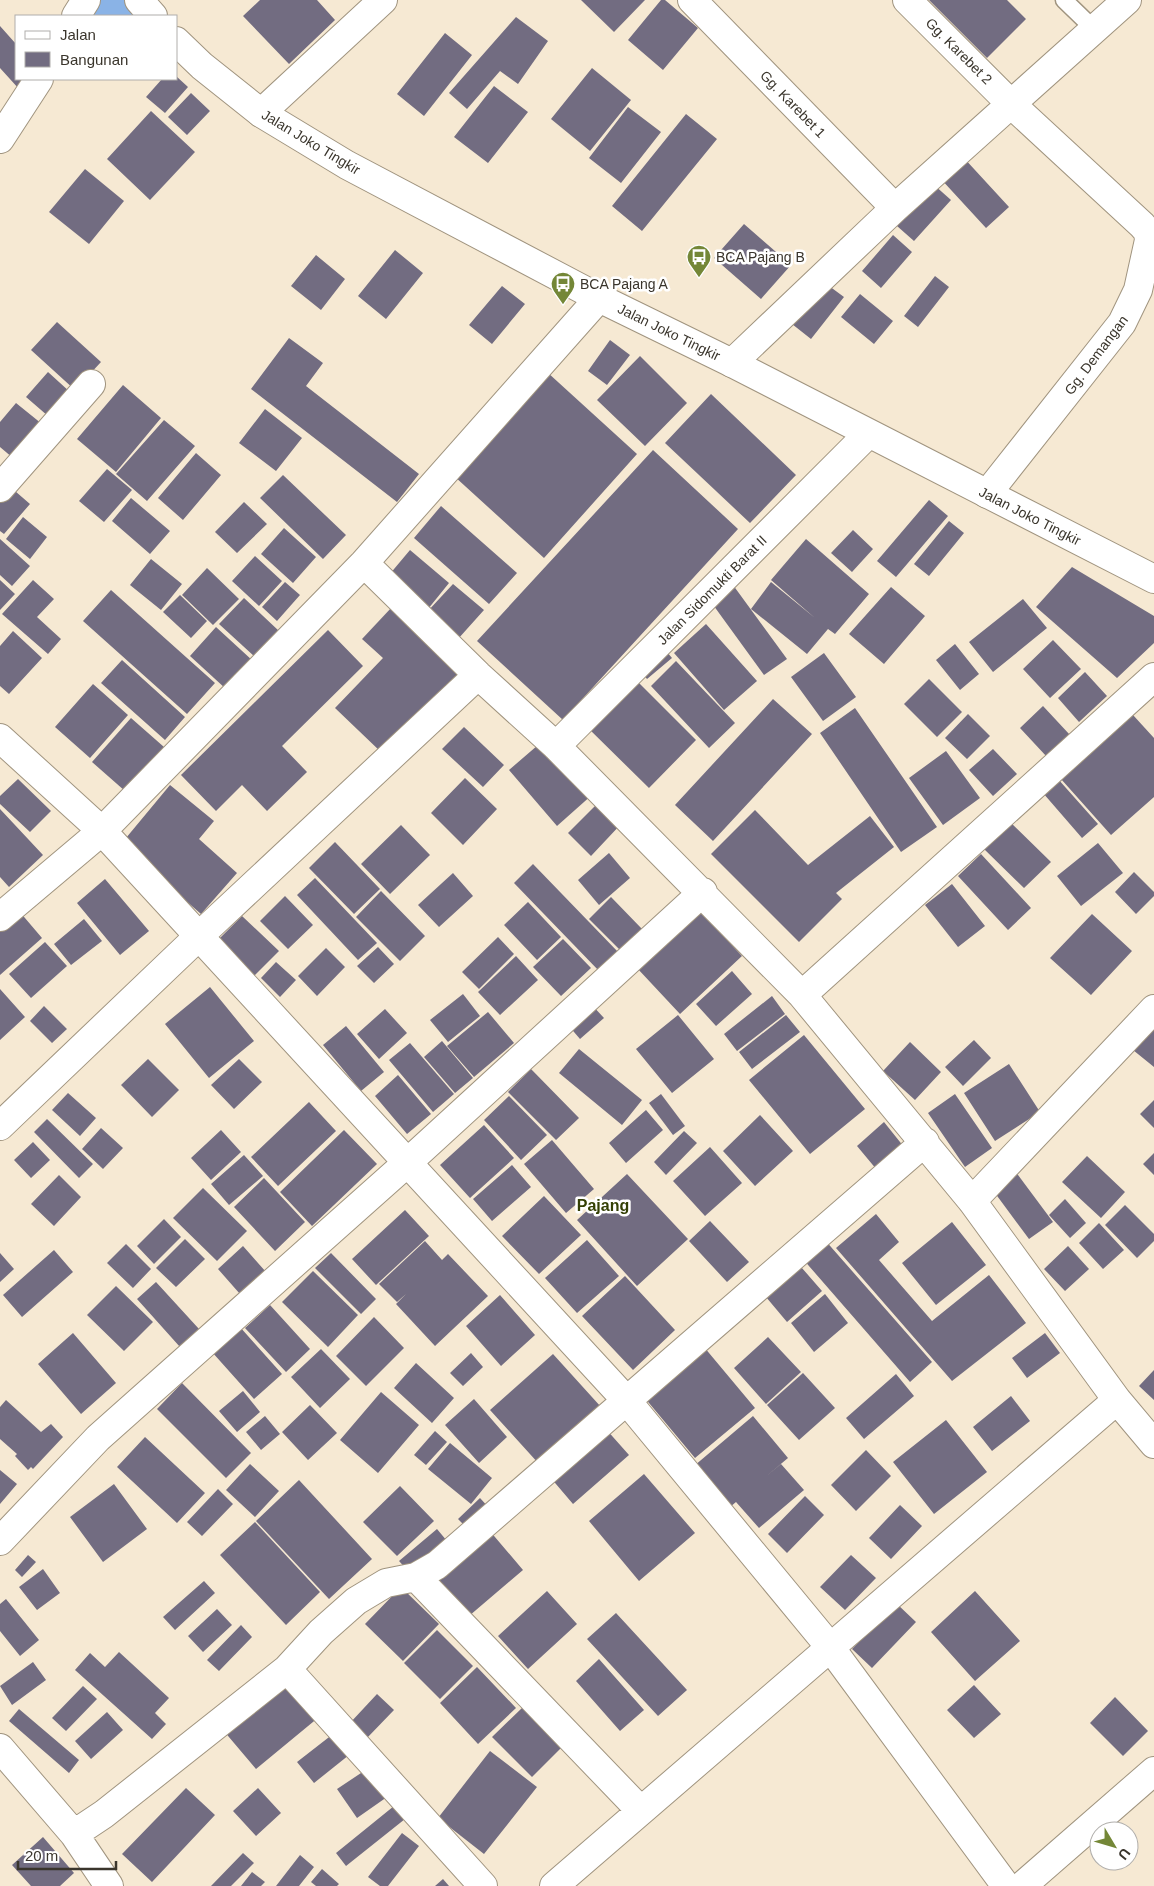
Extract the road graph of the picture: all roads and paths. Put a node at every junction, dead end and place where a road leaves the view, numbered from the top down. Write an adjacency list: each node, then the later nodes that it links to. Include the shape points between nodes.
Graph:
1 (86, 0): 8 (street)
2 (138, 0): 9 (street)
3 (383, 0): 14 (street)
4 (692, 0): 16 (street, Gg. Karebet 1)
5 (907, 0): 13 (street, Gg. Karebet 2)
6 (1064, 0): 10 (lane)
7 (1127, 0): 10 (street)
8 (77, 15)
9 (152, 15)
10 (1094, 30): 13 (street)
11 (178, 42): 14 (street, Jalan Joko Tingkir, via 202,66)
12 (38, 80): 15 (street)
13 (1010, 103): 16 (street); 22 (street, Gg. Demangan, via 1142,224 1150,240 1138,290 1122,323)
14 (261, 113): 17 (street, Jalan Joko Tingkir, via 347,165)
15 (0, 139)
16 (895, 208): 18 (street)
17 (600, 298): 18 (street, Jalan Joko Tingkir); 23 (street)
18 (732, 363): 20 (street, Jalan Joko Tingkir)
19 (92, 384): 21 (street)
20 (868, 434): 22 (street, Jalan Joko Tingkir); 28 (street, Jalan Sidomukti Barat II)
21 (0, 488)
22 (987, 494): 24 (street, Jalan Joko Tingkir)
23 (364, 564): 25 (street); 29 (street)
24 (1154, 579)
25 (478, 675): 28 (street); 32 (street)
26 (1154, 677): 33 (street)
27 (0, 738): 29 (street)
28 (556, 746): 30 (street)
29 (102, 831): 31 (street); 32 (street)
30 (703, 892): 33 (street); 37 (street)
31 (0, 916)
32 (199, 936): 35 (street); 37 (street)
33 (802, 995): 36 (street)
34 (1154, 1009): 38 (street)
35 (0, 1126)
36 (925, 1142): 38 (street); 40 (street)
37 (407, 1164): 40 (street); 42 (street, via 98,1438)
38 (972, 1201): 39 (street)
39 (1117, 1400): 41 (street); 44 (street)
40 (627, 1402): 43 (street, via 437,1565); 44 (street)
41 (1154, 1444)
42 (0, 1541)
43 (416, 1577): 45 (street, via 386,1583 356,1601 321,1632); 48 (street)
44 (830, 1647): 48 (street); 53 (street)
45 (287, 1670): 49 (street); 51 (street)
46 (0, 1748): 49 (street)
47 (1154, 1771): 54 (street)
48 (641, 1810): 52 (street)
49 (74, 1834): 50 (street)
50 (110, 1886)
51 (483, 1886)
52 (554, 1886)
53 (1006, 1886)
54 (1022, 1886)

